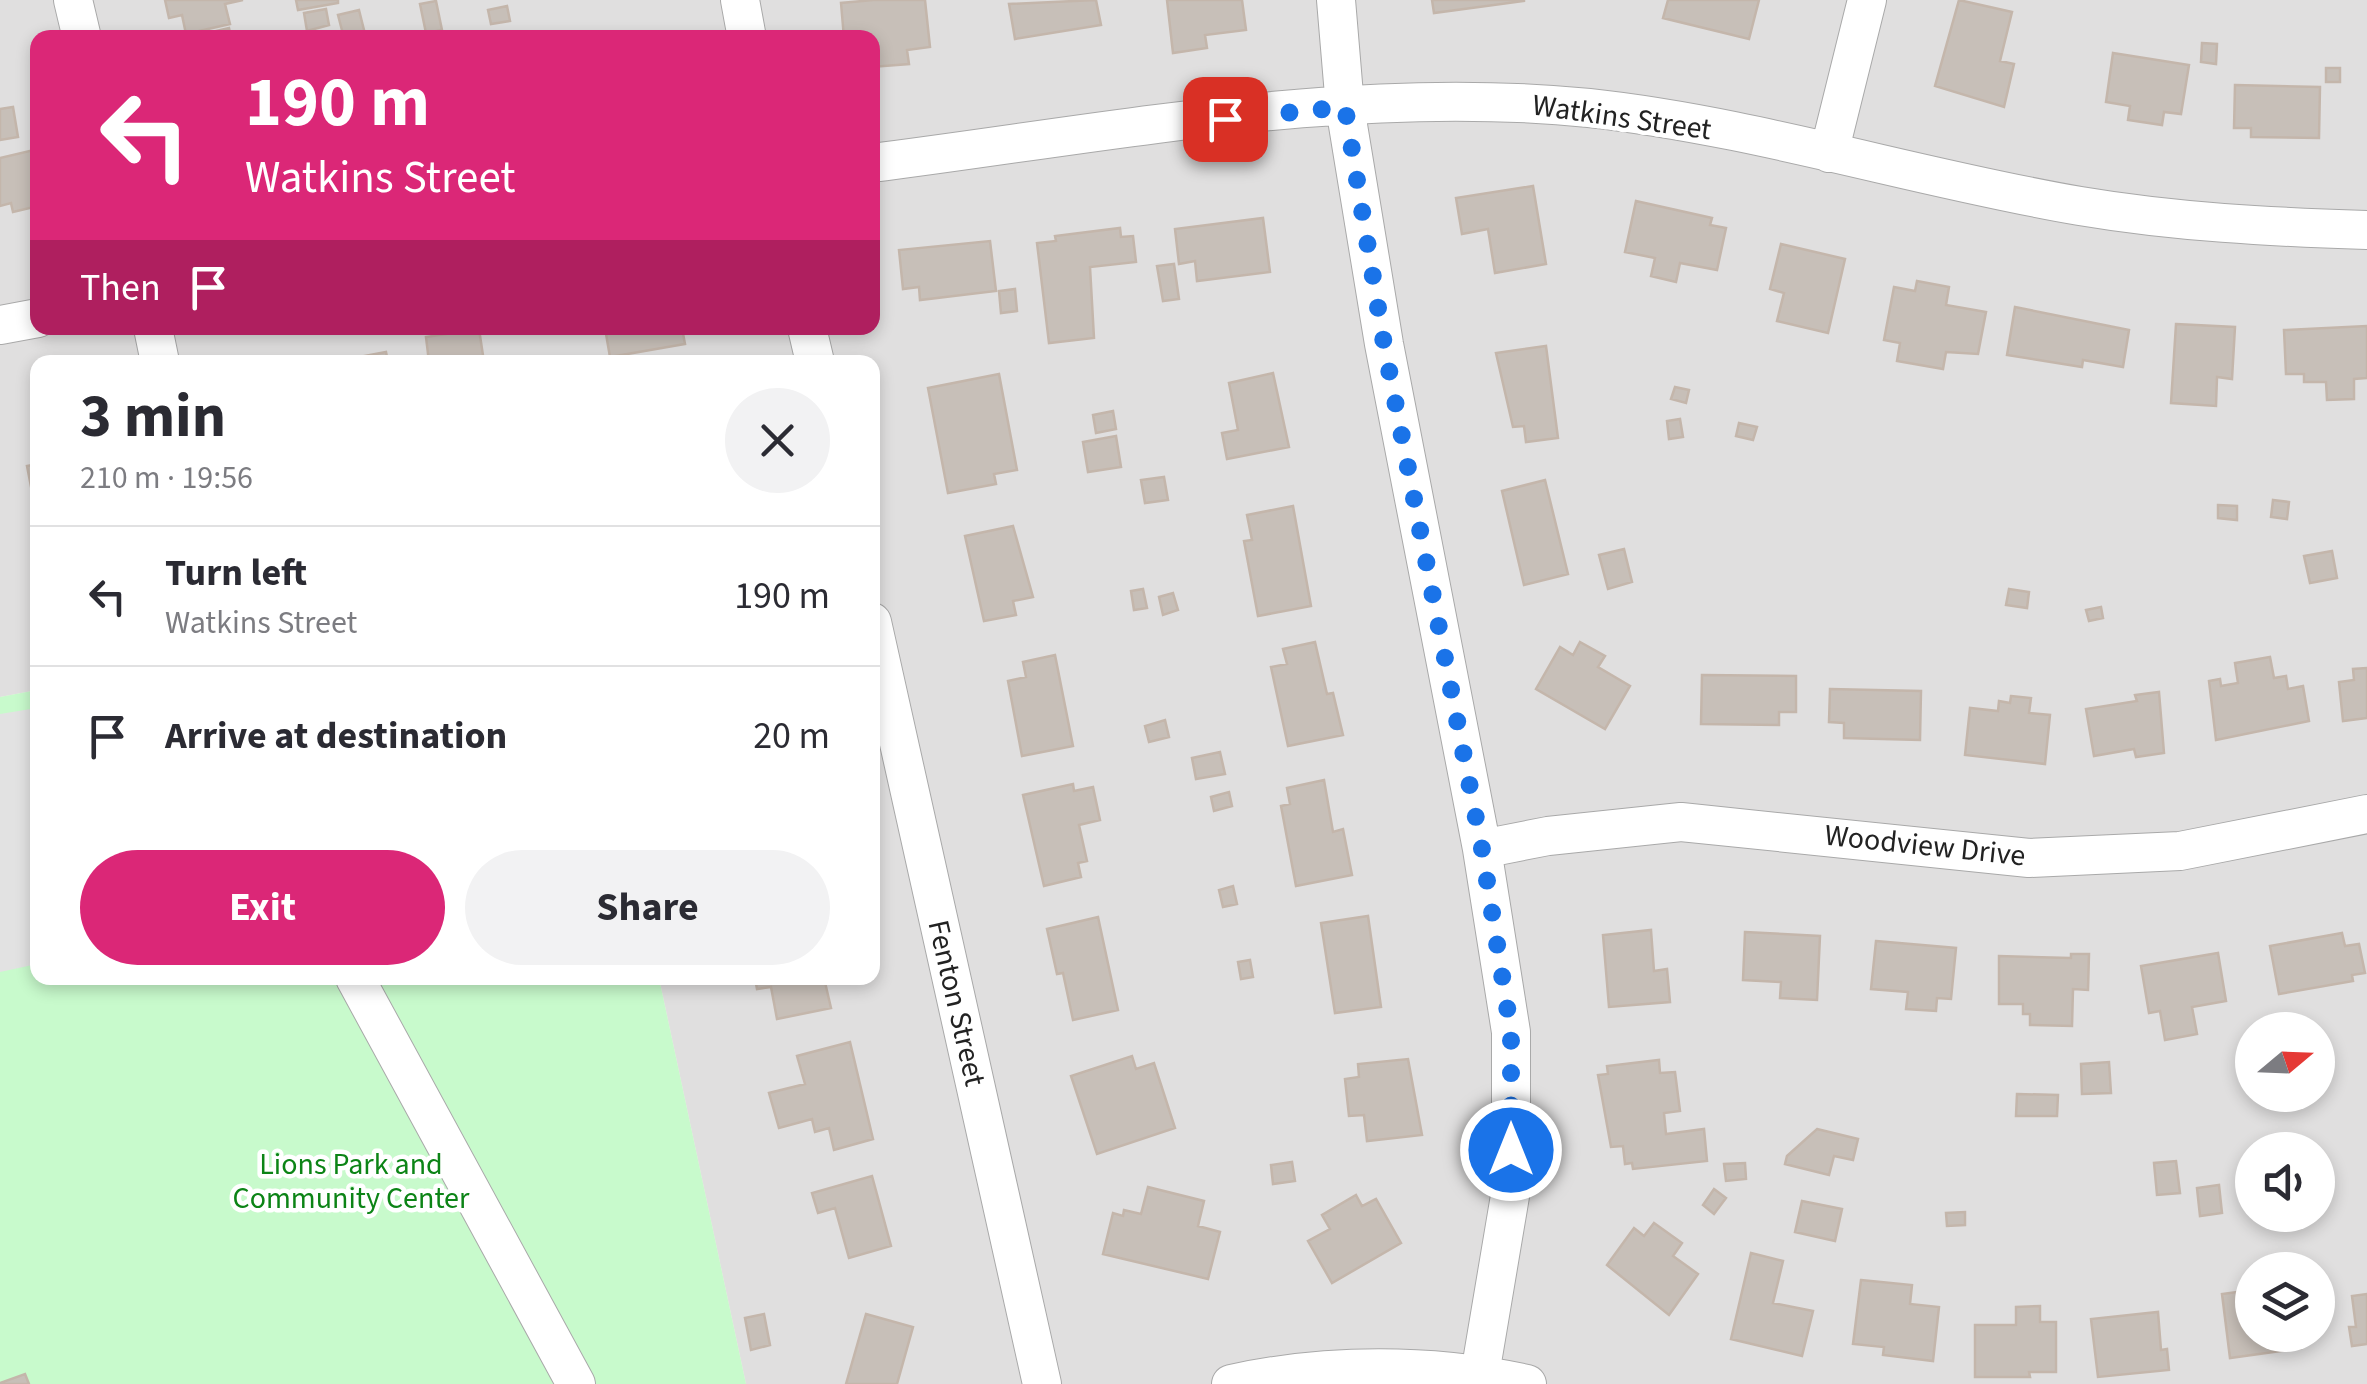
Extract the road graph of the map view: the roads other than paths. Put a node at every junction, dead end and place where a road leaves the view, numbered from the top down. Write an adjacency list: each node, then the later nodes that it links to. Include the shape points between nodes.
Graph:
1 (73, 0): 5 (street)
2 (740, 0): 6 (street)
3 (1336, 0): 7 (street)
4 (1867, 0): 8 (street)
5 (80, 30)
6 (745, 30)
7 (1345, 107): 8 (street, Watkins Street, via 1469,100 1592,108); 9 (street, Watkins Street); 15 (street)
8 (1828, 153): 10 (street, Watkins Street, via 2080,206 2242,226)
9 (880, 162)
10 (2367, 230)
11 (30, 319): 12 (street)
12 (0, 325)
13 (880, 658): 19 (street, Fenton Street)
14 (2367, 814): 15 (street, Woodview Drive, via 2180,851 2029,858 1680,822)
15 (1482, 849): 17 (street, via 1511,1032 1511,1190)
16 (360, 985): 18 (street)
17 (1480, 1374): 20 (street, via 1330,1371); 21 (street)
18 (576, 1384)
19 (1042, 1384)
20 (1230, 1384)
21 (1527, 1384)

